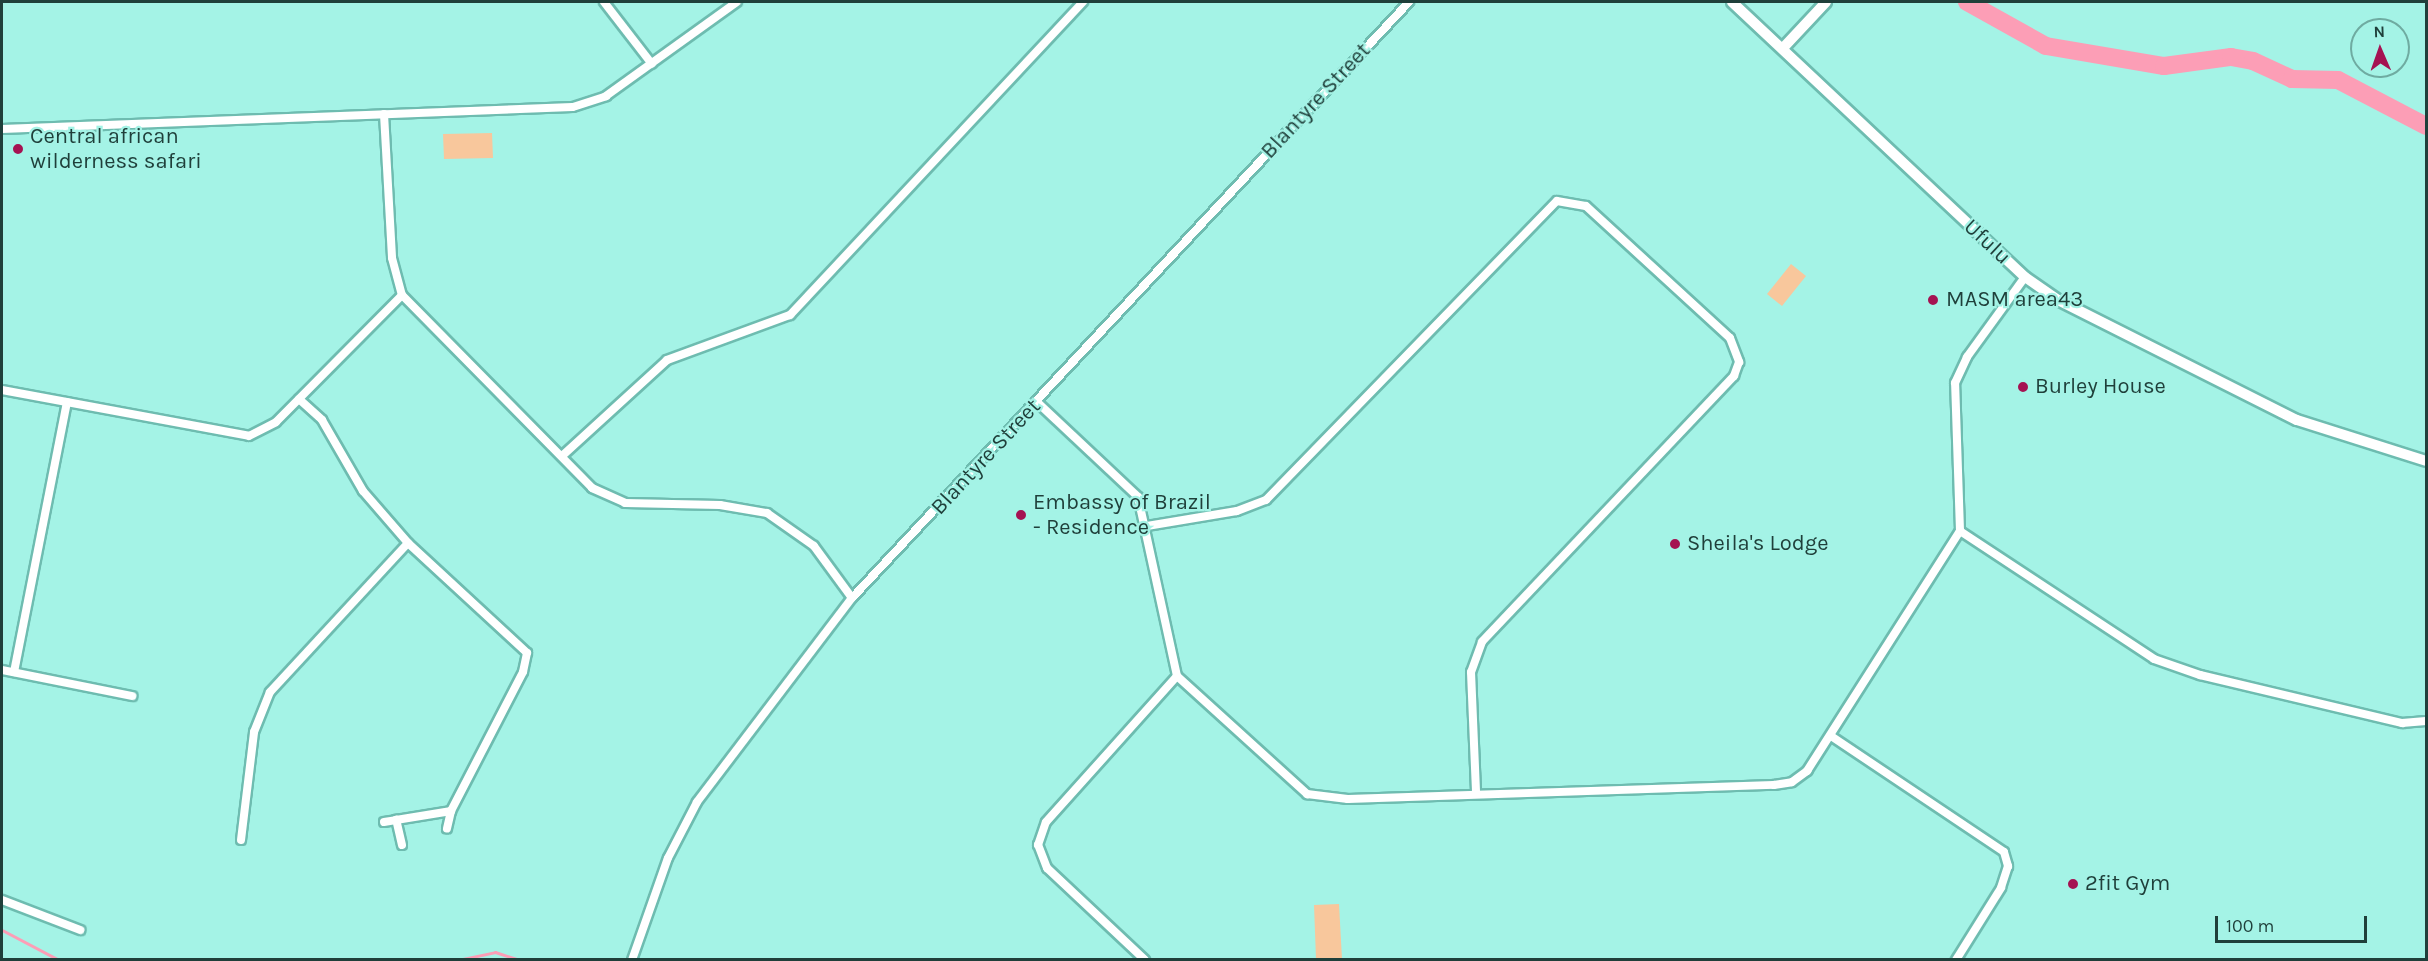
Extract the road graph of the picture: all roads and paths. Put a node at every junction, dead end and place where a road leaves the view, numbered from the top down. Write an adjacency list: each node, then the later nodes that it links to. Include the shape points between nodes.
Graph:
1 (604, 2): 8 (street)
2 (736, 2): 8 (street)
3 (1083, 2): 17 (street, via 790,315 667,360)
4 (1409, 2): 16 (street, Blantyre Street)
5 (1732, 2): 7 (street, Ufulu)
6 (1826, 2): 7 (street)
7 (1783, 48): 11 (street, Ufulu)
8 (652, 64): 9 (street, via 606,96 573,107)
9 (384, 114): 10 (street); 12 (street, via 392,258)
10 (2, 129)
11 (2025, 278): 18 (street, Ufulu, via 2090,319 2242,395 2320,428); 20 (street, via 1967,357 1955,383)
12 (402, 295): 14 (street); 17 (street)
13 (2, 390): 15 (street)
14 (299, 399): 15 (street, via 267,428 249,436); 21 (street, via 322,420 363,491)
15 (67, 402): 24 (street)
16 (1037, 402): 19 (street, via 1138,497); 22 (street, Blantyre Street)
17 (562, 456): 22 (street, via 592,488 625,503 720,505 767,513 814,546)
18 (2427, 461)
19 (1148, 526): 25 (street); 29 (street, via 1237,511 1266,500 1557,201 1586,206 1730,338 1739,362 1734,376 1482,642 1471,672)
20 (1960, 531): 27 (street, via 2170,665 2402,723); 28 (street)
21 (408, 543): 30 (street, via 527,653 523,672); 34 (street, via 270,692 254,732)
22 (852, 598): 38 (street, Blantyre Street, via 697,802 669,858)
23 (2, 670): 24 (street)
24 (14, 672): 26 (street)
25 (1177, 676): 29 (street, via 1308,794 1348,799); 39 (street, via 1046,822 1038,844 1047,868)
26 (132, 696)
27 (2427, 721)
28 (1831, 736): 29 (street, via 1807,771 1784,784); 40 (street, via 2004,852 2008,866 2001,888)
29 (1476, 792)
30 (451, 811): 31 (street); 33 (street)
31 (396, 820): 32 (street); 35 (street)
32 (384, 822)
33 (447, 829)
34 (241, 840)
35 (402, 845)
36 (2, 900): 37 (street)
37 (80, 930)
38 (632, 960)
39 (1145, 960)
40 (1956, 960)

